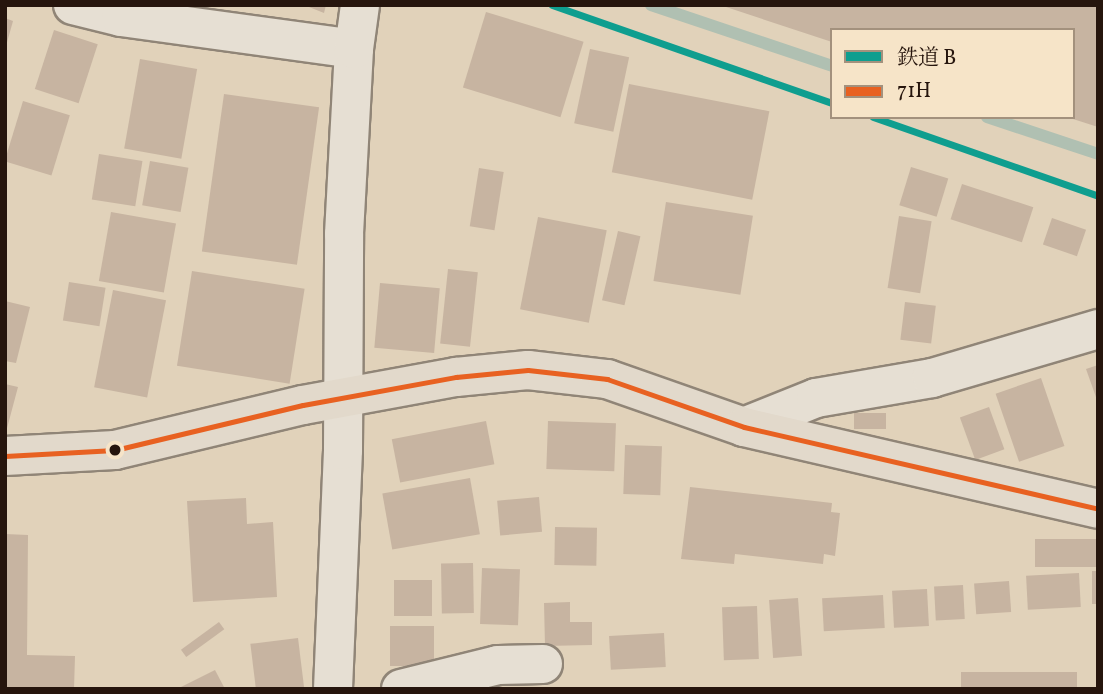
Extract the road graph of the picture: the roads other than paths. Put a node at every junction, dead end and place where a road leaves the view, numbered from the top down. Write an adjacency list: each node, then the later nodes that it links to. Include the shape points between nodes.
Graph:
1 (73, 5): 3 (street, via 121,17)
2 (360, 5): 3 (street)
3 (354, 49): 5 (street, via 344,234)
4 (1098, 329): 6 (street, via 932,378 816,398)
5 (344, 397): 6 (main road, via 456,377 528,370 607,379); 7 (main road, via 115,450); 11 (street)
6 (744, 428): 8 (main road)
7 (5, 456)
8 (1098, 509)
9 (543, 664): 10 (street)
10 (499, 677): 12 (street)
11 (333, 689)
12 (401, 689)

